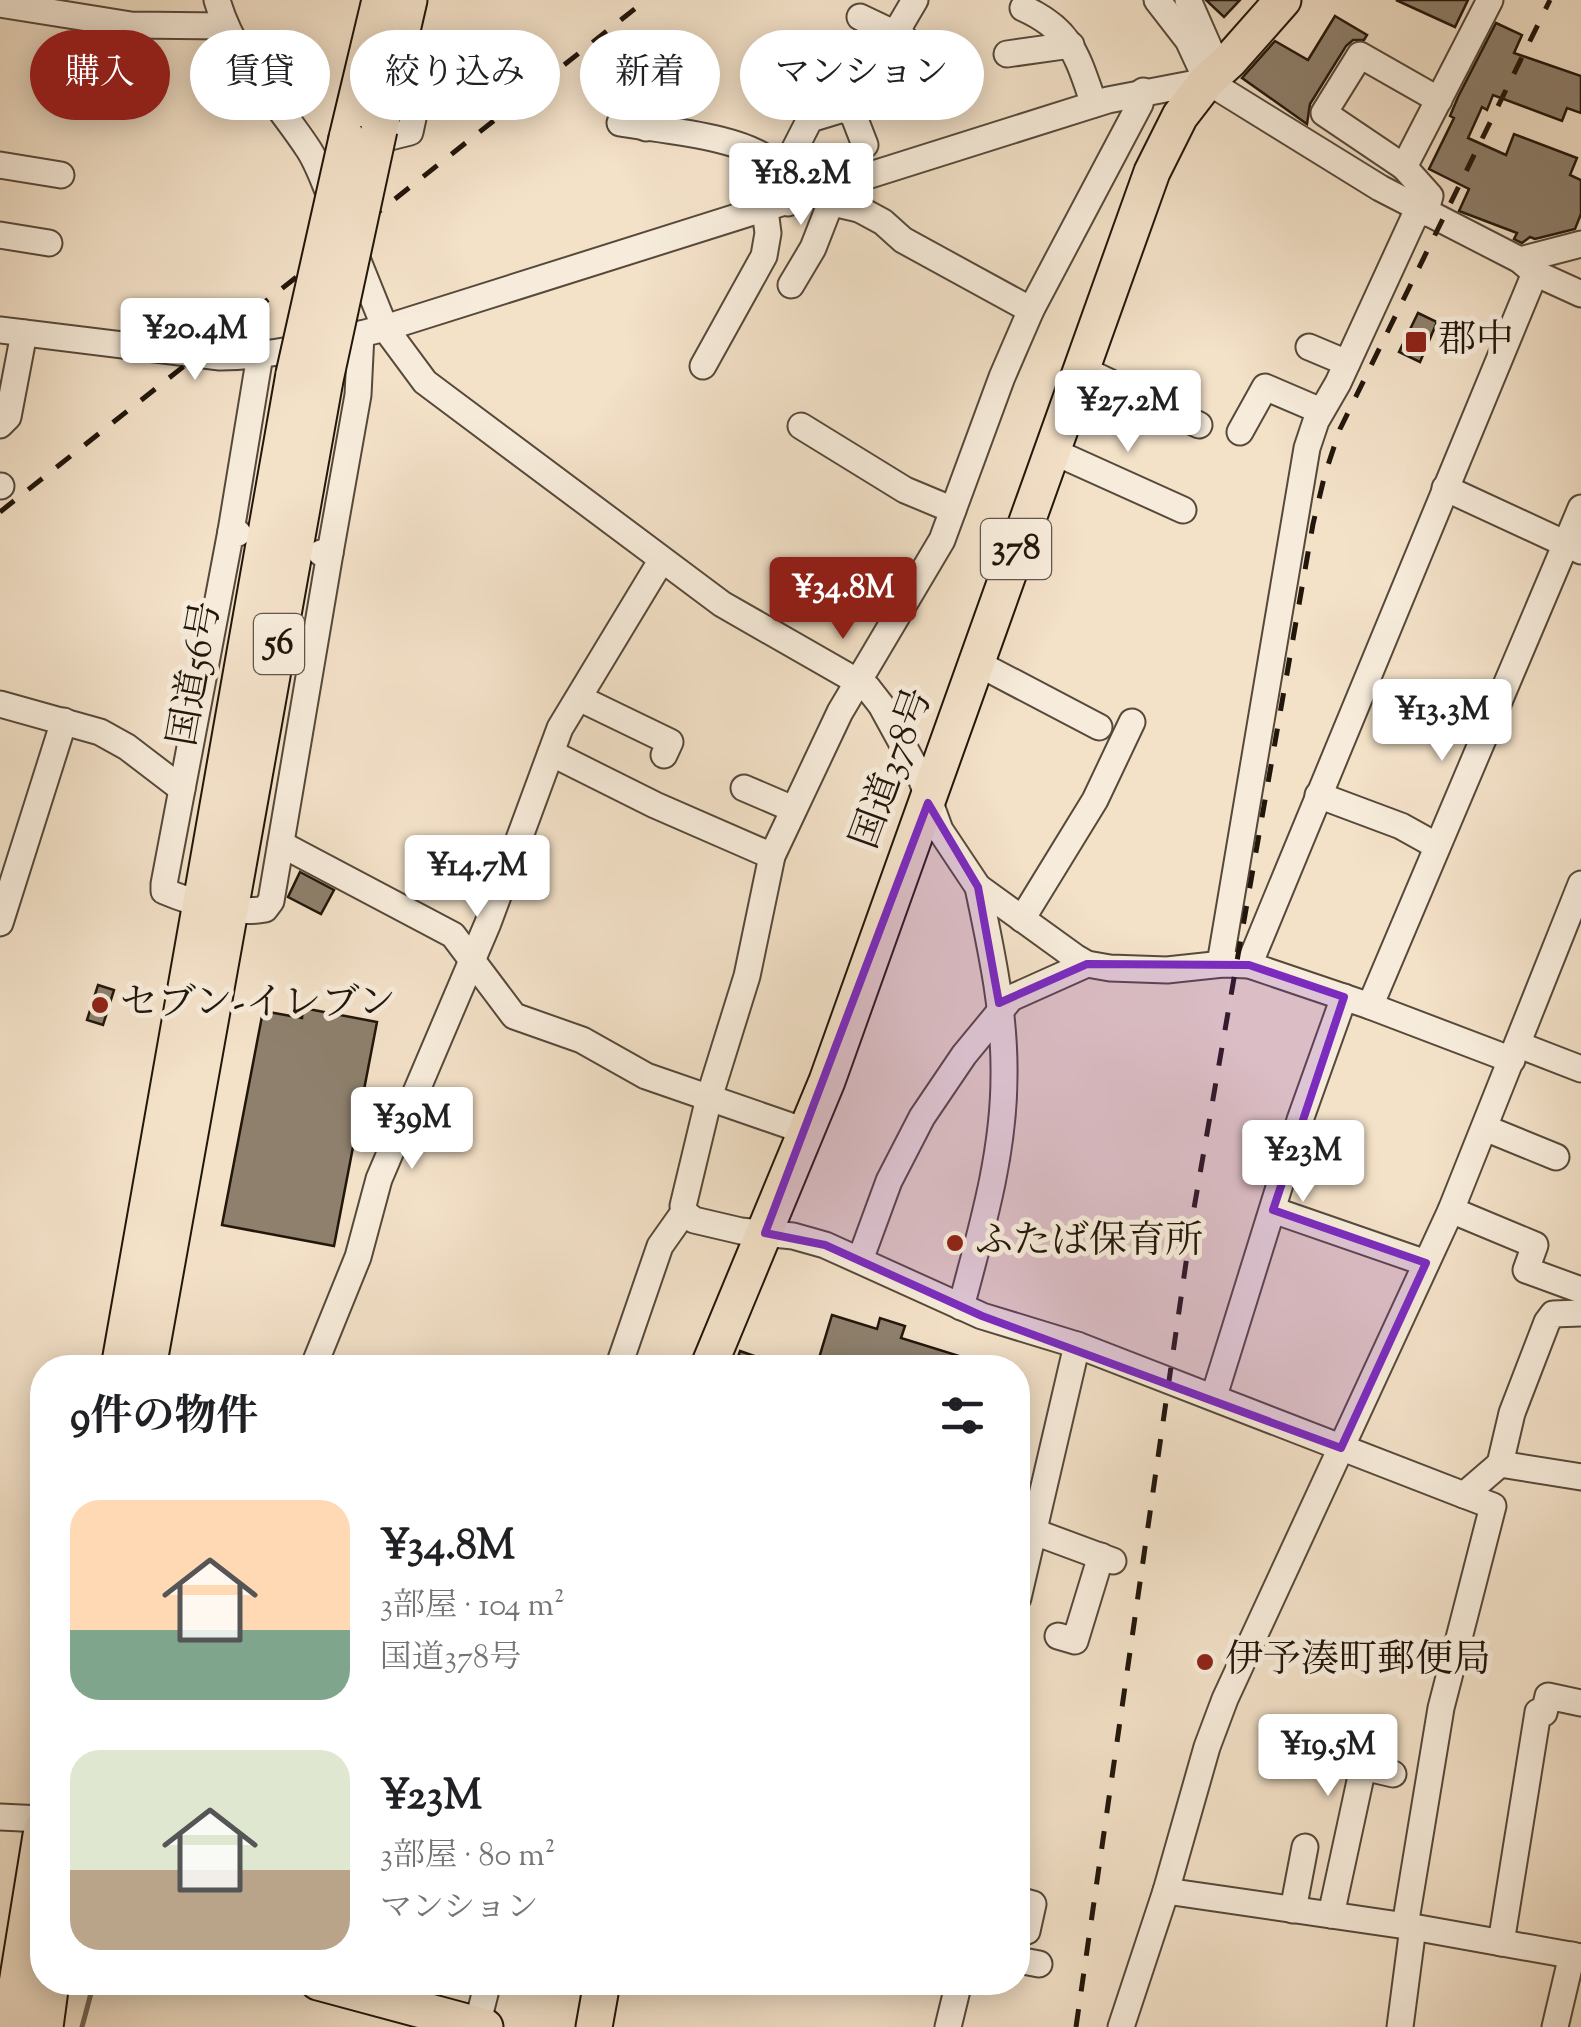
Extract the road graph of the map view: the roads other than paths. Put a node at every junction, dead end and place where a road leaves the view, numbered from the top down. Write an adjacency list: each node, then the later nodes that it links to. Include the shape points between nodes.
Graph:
1 (217, 0): 11 (street)
2 (380, 0): 25 (highway, 国道56号 / 56)
3 (409, 0): 25 (highway, 国道56号 / 56)
4 (915, 0): 12 (street)
5 (1157, 0): 15 (street, via 1188,40)
6 (1188, 0): 15 (street, via 1212,54)
7 (1283, 0): 15 (highway, 国道378号 / 378)
8 (1490, 0): 17 (street)
9 (0, 4): 11 (street, via 130,25)
10 (1023, 8): 13 (street, via 1048,19)
11 (225, 26): 27 (street)
12 (883, 30)
13 (1071, 45): 14 (street); 18 (street)
14 (1008, 54)
15 (1206, 81): 16 (street); 35 (street); 49 (highway, 国道378号 / 378, via 1152,172)
16 (1143, 91): 18 (street); 42 (street)
17 (1439, 100): 30 (street); 30 (street, via 1360,55 1324,114)
18 (1094, 104): 32 (street)
19 (413, 120): 27 (street, via 410,132)
20 (649, 120): 24 (street)
21 (809, 120): 29 (street, via 788,160)
22 (855, 120): 26 (street)
23 (620, 123): 24 (street)
24 (646, 128): 29 (street, via 725,141)
25 (363, 134): 81 (highway, 国道56号 / 56, bridge, via 310,377)
26 (865, 145)
27 (313, 157): 43 (street)
28 (0, 165): 31 (street)
29 (774, 166): 33 (street)
30 (1404, 168): 35 (street, via 1430,196)
31 (61, 175)
32 (849, 183): 33 (street); 34 (street)
33 (776, 206): 43 (street); 48 (street, via 764,256)
34 (859, 209): 40 (street, via 829,207); 42 (street)
35 (1422, 211): 39 (street); 47 (street)
36 (0, 235): 37 (street)
37 (49, 243)
38 (1581, 244): 39 (street)
39 (1527, 266): 41 (street); 56 (street)
40 (791, 285)
41 (1581, 294)
42 (1031, 310): 58 (street)
43 (373, 331): 46 (street); 61 (street, via 425,382); 76 (street, via 326,553)
44 (12, 332): 46 (street, via 199,356); 51 (street, via 8,417)
45 (1309, 347): 47 (street)
46 (260, 355): 72 (street, via 234,532)
47 (1347, 364): 50 (street)
48 (703, 366)
49 (1080, 368): 52 (street); 55 (highway, 国道378号 / 378)
50 (1321, 411): 54 (street, via 1265,388); 87 (street, via 1295,514)
51 (0, 425)
52 (1199, 425)
53 (801, 426): 58 (street, via 904,490)
54 (1240, 432)
55 (1050, 450): 59 (street); 62 (highway, 国道378号 / 378)
56 (1445, 488): 60 (street); 73 (street)
57 (1581, 508): 60 (street)
58 (953, 510): 63 (street, via 931,561)
59 (1183, 510)
60 (1574, 547): 77 (street)
61 (661, 561): 63 (street, via 776,638); 64 (street)
62 (976, 663): 68 (street); 74 (highway, 国道378号 / 378)
63 (858, 682): 74 (street, via 881,705); 75 (street)
64 (579, 698): 69 (street); 70 (street, via 670,742)
65 (0, 704): 66 (street)
66 (64, 721): 72 (street, via 127,747); 84 (street)
67 (1132, 722): 83 (street, via 1096,800)
68 (1099, 726)
69 (551, 753): 78 (street); 85 (street)
70 (664, 755)
71 (744, 788): 75 (street)
72 (182, 789): 81 (street, via 164,891)
73 (1318, 795): 77 (street); 88 (street)
74 (928, 803): 80 (street); 96 (highway, 国道378号 / 378)
75 (793, 809): 78 (street)
76 (281, 844): 81 (street, via 265,909); 85 (street, via 453,935)
77 (1437, 846): 90 (street)
78 (772, 856): 94 (street, via 744,988)
79 (1581, 884): 82 (street)
80 (978, 887): 83 (street); 91 (street)
81 (216, 905): 108 (highway, 国道56号 / 56); 109 (highway, 国道56号 / 56)
82 (1575, 916): 92 (street)
83 (1022, 919): 86 (street)
84 (0, 924)
85 (471, 960): 94 (street, via 514,1016); 110 (street, via 379,1178 358,1257)
86 (1087, 964): 87 (street, via 1167,970); 91 (street)
87 (1220, 964): 88 (street)
88 (1249, 965): 89 (street)
89 (1344, 998): 90 (street); 98 (street)
90 (1370, 1006): 92 (street)
91 (1000, 1009): 102 (street, via 922,1117 888,1181); 105 (street, via 1000,1134)
92 (1516, 1052): 93 (street); 95 (street)
93 (1581, 1069)
94 (709, 1098): 96 (street); 100 (street)
95 (1485, 1128): 97 (street); 99 (street)
96 (805, 1131): 101 (highway, 国道378号 / 378)
97 (1556, 1156)
98 (1273, 1210): 103 (street); 113 (street)
99 (1451, 1210): 103 (street); 104 (street, via 1536,1245 1526,1270)
100 (684, 1212): 101 (street, via 705,1223); 111 (street, via 660,1246)
101 (765, 1232): 102 (street); 112 (highway, 国道378号 / 378)
102 (860, 1260): 105 (street)
103 (1426, 1263): 114 (street)
104 (1581, 1290)
105 (961, 1308): 107 (street)
106 (1581, 1313): 115 (street, via 1553,1314 1547,1322)
107 (1077, 1345): 113 (street); 118 (street)
108 (122, 1355)
109 (150, 1355)
110 (318, 1355)
111 (622, 1355)
112 (713, 1355)
113 (1214, 1396): 114 (street)
114 (1341, 1448): 117 (street); 126 (street, via 1225,1699)
115 (1500, 1464): 116 (street); 117 (street)
116 (1581, 1476)
117 (1464, 1496): 129 (street, via 1493,1506 1441,1708)
118 (1032, 1531): 119 (street); 120 (street, via 1107,1559 1075,1641)
119 (1030, 1541)
120 (1058, 1636)
121 (1581, 1702): 130 (street, via 1548,1696 1544,1714 1538,1712)
122 (1393, 1774): 128 (street, via 1363,1767)
123 (0, 1817): 124 (street)
124 (30, 1818)
125 (1305, 1847): 127 (street)
126 (1166, 1891): 127 (street); 143 (street)
127 (1293, 1910): 128 (street)
128 (1331, 1915): 129 (street)
129 (1409, 1927): 130 (street); 144 (street)
130 (1500, 1942): 132 (street)
131 (30, 1943): 139 (highway)
132 (1576, 1956): 145 (street)
133 (49, 1995): 140 (highway)
134 (363, 1995): 138 (highway)
135 (480, 1995): 138 (street)
136 (600, 1995): 141 (highway)
137 (956, 1995): 142 (street)
138 (462, 2024)
139 (10, 2027)
140 (45, 2027)
141 (594, 2027)
142 (948, 2027)
143 (1121, 2027)
144 (1400, 2027)
145 (1555, 2027)

